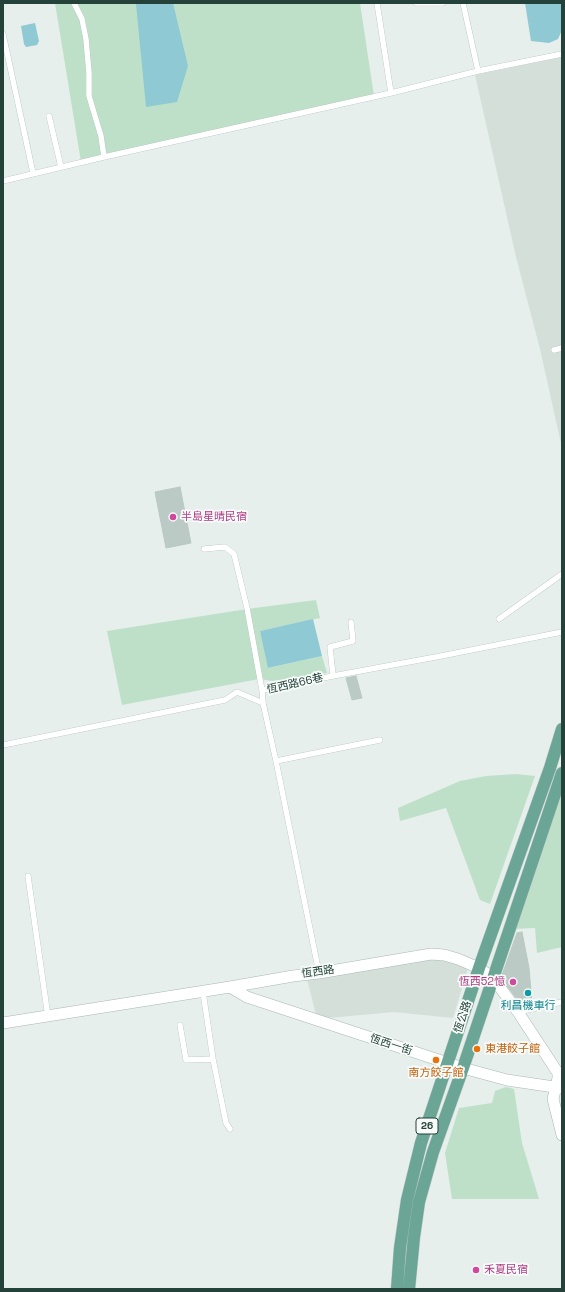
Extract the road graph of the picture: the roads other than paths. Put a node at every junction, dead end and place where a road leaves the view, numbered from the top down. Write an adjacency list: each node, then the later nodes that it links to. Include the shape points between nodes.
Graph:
1 (74, 3): 11 (lane, via 82,19 86,40 89,96 101,136)
2 (377, 3): 9 (lane)
3 (416, 3): 4 (lane)
4 (443, 3)
5 (462, 3): 8 (lane)
6 (3, 34): 13 (lane)
7 (562, 54): 8 (lane)
8 (478, 71): 9 (lane)
9 (391, 93): 11 (lane)
10 (49, 116): 12 (lane)
11 (104, 157): 12 (lane)
12 (61, 167): 13 (lane)
13 (33, 173): 14 (lane)
14 (3, 181)
15 (562, 348): 16 (lane)
16 (554, 350)
17 (204, 549): 23 (lane, via 225,547 234,554)
18 (562, 574): 19 (lane)
19 (499, 619)
20 (351, 622): 22 (lane, via 353,641 330,647)
21 (562, 632): 22 (lane, 恆西路66巷)
22 (333, 676): 23 (lane, 恆西路66巷)
23 (262, 690): 24 (lane, 恆西路66巷)
24 (263, 703): 27 (lane, via 237,692 225,700); 28 (lane, 恆西路66巷)
25 (562, 729): 31 (main road, 恆公路 / 26)
26 (380, 740): 28 (lane)
27 (3, 745)
28 (276, 761): 32 (lane, 恆西路66巷)
29 (562, 774): 33 (main road, 恆公路 / 26)
30 (28, 876): 38 (lane)
31 (479, 968): 32 (street, 恆西路, via 458,959 431,954); 33 (street, 恆西路); 42 (main road, 恆公路 / 26)
32 (319, 973): 34 (street, 恆西路)
33 (493, 978): 37 (street, 恆西路); 43 (main road, 恆公路 / 26)
34 (230, 988): 35 (street, 恆西路); 42 (street, 恆西一街, via 246,997)
35 (203, 992): 38 (street, 恆西路); 41 (lane)
36 (562, 1002): 37 (lane)
37 (518, 1012): 44 (street, 恆西路, via 558,1073)
38 (48, 1017): 39 (street, 恆西路)
39 (3, 1024)
40 (180, 1025): 41 (lane, via 186,1060)
41 (213, 1059): 45 (lane, via 226,1123)
42 (447, 1063): 43 (street, 恆西一街); 47 (main road, 恆公路 / 26, via 421,1143 407,1200 400,1248)
43 (462, 1068): 44 (street, 恆西一街, via 506,1080); 48 (main road, 恆公路 / 26, via 419,1202)
44 (559, 1088): 46 (street, 恆西路, via 553,1098)
45 (230, 1129)
46 (562, 1135)
47 (398, 1289)
48 (409, 1289)

